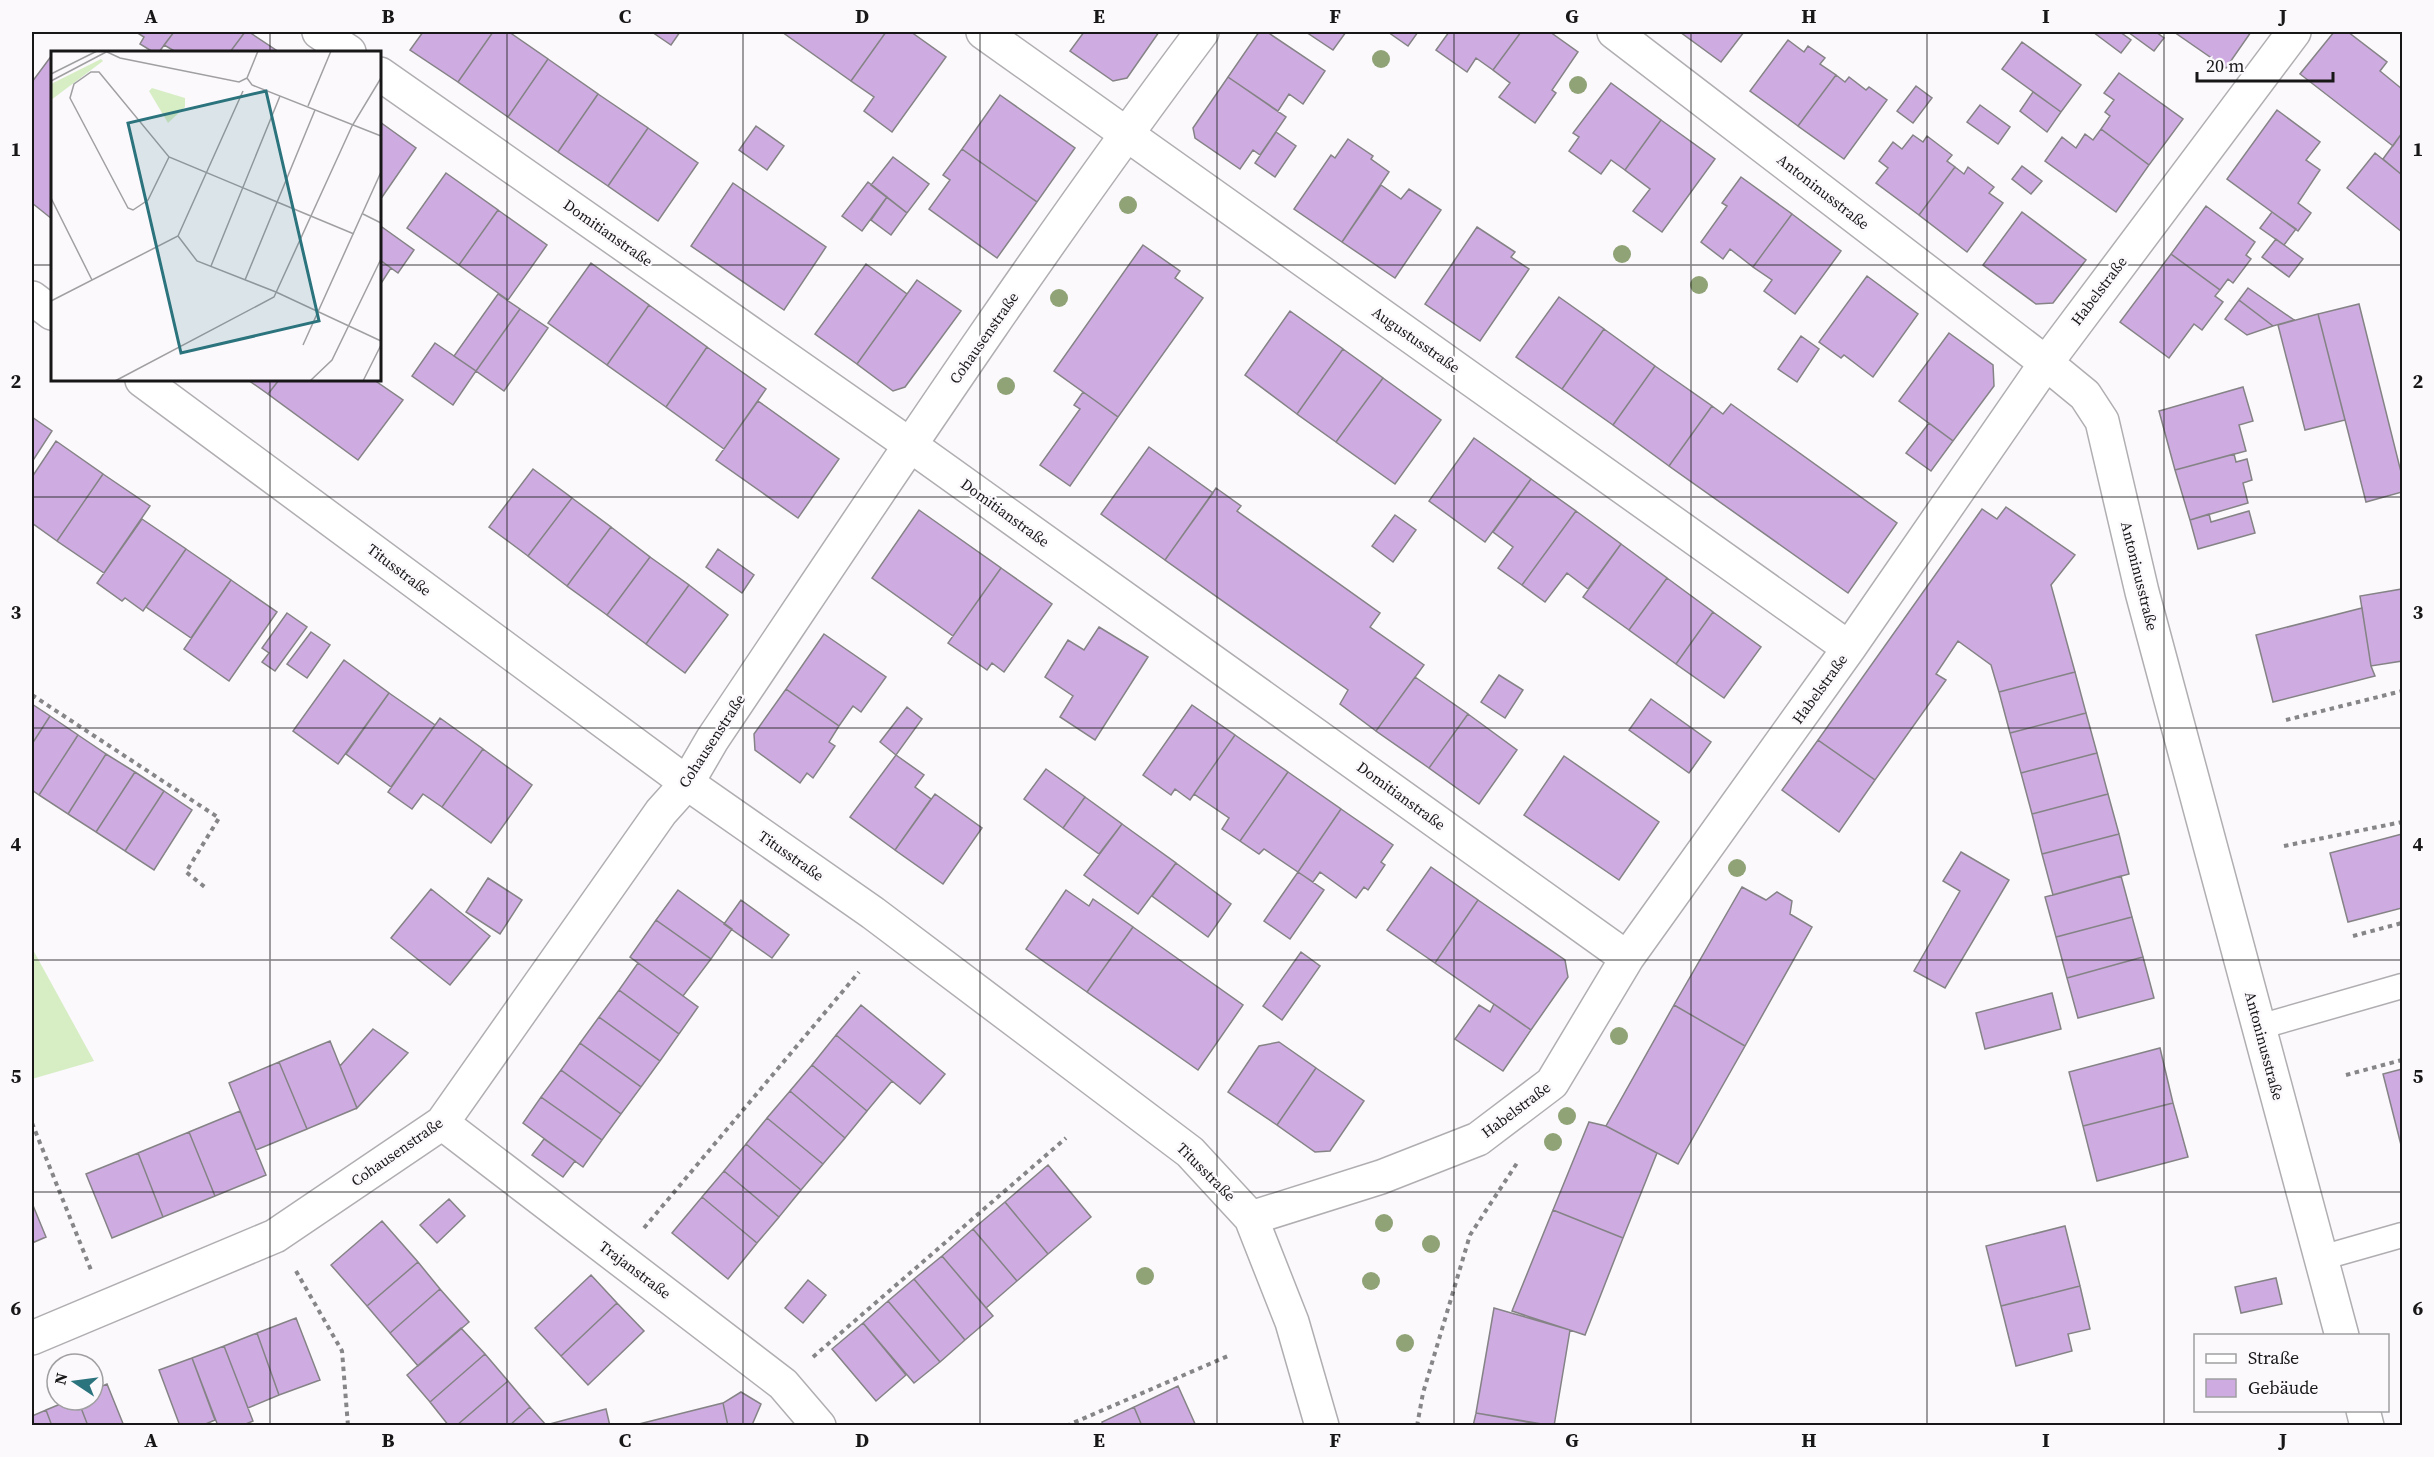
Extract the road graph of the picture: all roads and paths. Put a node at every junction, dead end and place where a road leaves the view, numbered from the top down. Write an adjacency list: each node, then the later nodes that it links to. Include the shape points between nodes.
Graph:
1 (319, 32): 6 (street)
2 (983, 32): 8 (street, Augustusstraße)
3 (1202, 32): 8 (street, Cohausenstraße)
4 (1614, 32): 11 (street, Antoninusstraße)
5 (2294, 32): 11 (street, Habelstraße)
6 (348, 51)
7 (381, 75): 13 (street, Domitianstraße)
8 (1126, 133): 13 (street, Cohausenstraße); 14 (street, Augustusstraße)
9 (32, 298): 10 (street)
10 (51, 312)
11 (2046, 363): 14 (street, Habelstraße); 27 (street, Antoninusstraße, via 2085,395 2102,420 2142,592)
12 (143, 381): 18 (street, Titusstraße)
13 (910, 445): 18 (street, Cohausenstraße); 24 (street, Domitianstraße)
14 (1849, 648): 24 (street, Habelstraße)
15 (2403, 691): 17 (path)
16 (32, 695): 21 (path, via 219,818 186,872)
17 (2286, 720)
18 (687, 783): 31 (street, Cohausenstraße, via 661,812); 34 (street, Titusstraße, via 873,913 1190,1152)
19 (2403, 822): 20 (path)
20 (2284, 846)
21 (206, 888)
22 (2403, 923): 23 (path)
23 (2353, 936)
24 (1627, 958): 34 (street, Habelstraße, via 1552,1083 1478,1139 1381,1177)
25 (859, 972): 35 (path)
26 (2403, 986): 27 (lane)
27 (2259, 1027): 37 (street, Antoninusstraße)
28 (2403, 1060): 29 (path)
29 (2346, 1076)
30 (32, 1123): 39 (path)
31 (442, 1123): 41 (street, Cohausenstraße, via 275,1236); 45 (street, Trajanstraße, via 783,1384)
32 (1066, 1138): 43 (path)
33 (1524, 1154): 48 (path, via 1470,1235)
34 (1251, 1218): 47 (street, Titusstraße, via 1292,1322)
35 (642, 1231)
36 (2403, 1235): 37 (lane)
37 (2321, 1258): 40 (street, Antoninusstraße)
38 (292, 1264): 44 (path, via 342,1351)
39 (92, 1273)
40 (2342, 1334)
41 (32, 1338)
42 (1228, 1356): 46 (path)
43 (813, 1357)
44 (348, 1425)
45 (819, 1425)
46 (1066, 1425)
47 (1322, 1425)
48 (1417, 1425)

